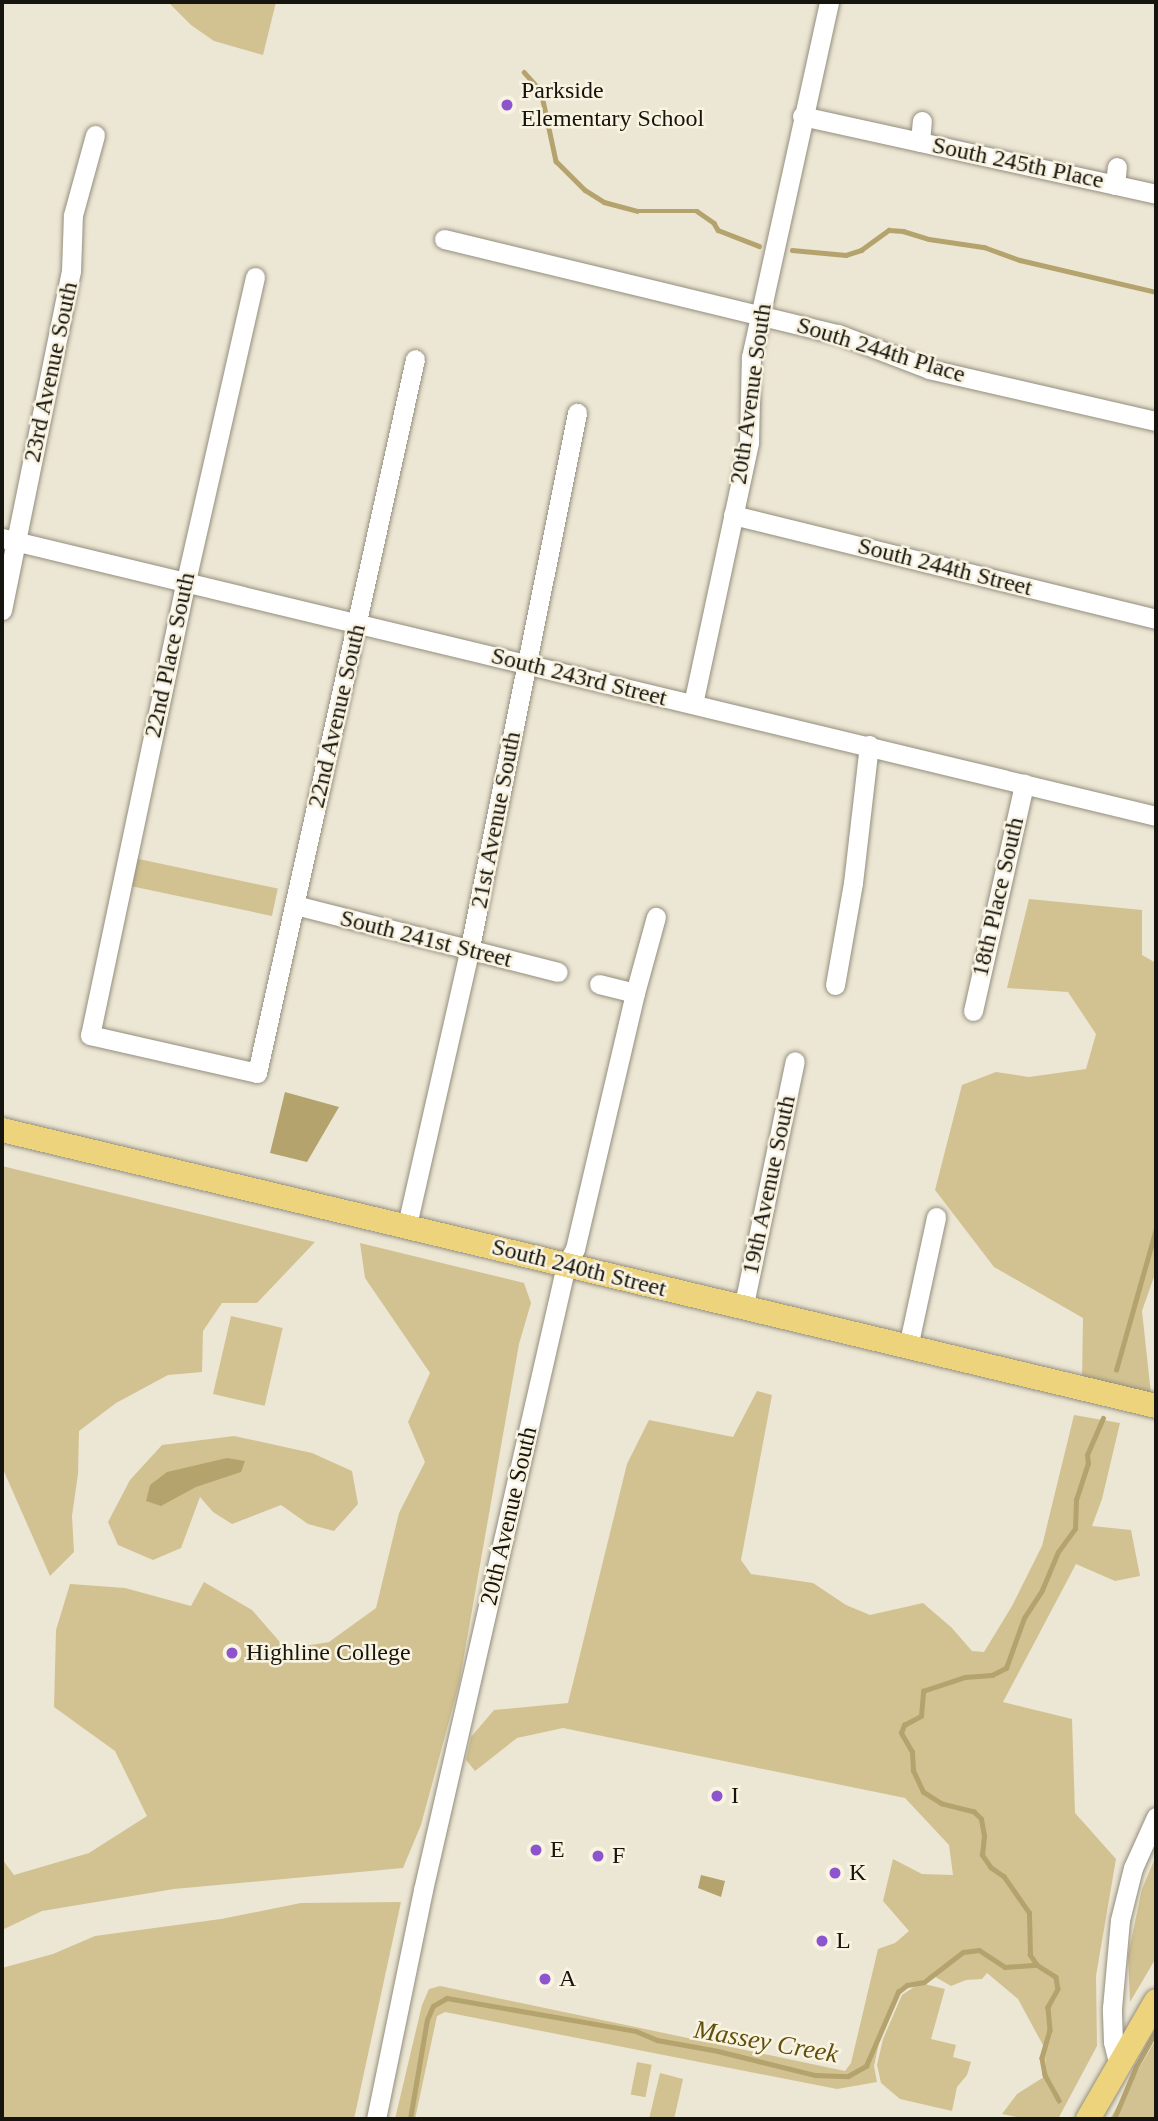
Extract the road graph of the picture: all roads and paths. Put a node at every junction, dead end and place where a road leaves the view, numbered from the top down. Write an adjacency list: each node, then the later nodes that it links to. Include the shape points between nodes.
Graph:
1 (829, 2): 2 (street, 20th Avenue South)
2 (802, 116): 5 (street, South 245th Place); 9 (street, 20th Avenue South)
3 (922, 121): 5 (street, South 245th Place)
4 (95, 135): 14 (street, 23rd Avenue South, via 72,215 71,271)
5 (920, 142): 6 (street, South 245th Place, via 1116,176)
6 (1156, 194)
7 (444, 239): 9 (street, South 244th Place)
8 (256, 277): 15 (street, 22nd Place South)
9 (760, 315): 12 (street, South 244th Place, via 855,339 929,369); 13 (street, 20th Avenue South, via 749,374 752,424)
10 (415, 359): 18 (street, 22nd Avenue South)
11 (577, 413): 19 (street, 21st Avenue South)
12 (1156, 421)
13 (733, 515): 17 (street, South 244th Street); 20 (street, 20th Avenue South)
14 (9, 540): 15 (street, South 243rd Street); 16 (street, 23rd Avenue South)
15 (186, 580): 18 (street, South 243rd Street); 33 (street, 22nd Place South, via 90,1035)
16 (2, 610)
17 (1156, 619)
18 (358, 624): 19 (street, South 243rd Street); 24 (street, 22nd Avenue South)
19 (527, 664): 20 (street, South 243rd Street); 26 (street, 21st Avenue South)
20 (693, 704): 21 (street, South 243rd Street)
21 (869, 745): 22 (street, South 243rd Street); 29 (street, via 853,883)
22 (1024, 784): 23 (street, South 243rd Street); 31 (street, 18th Place South)
23 (1156, 816)
24 (295, 905): 26 (street, South 241st Street); 33 (street, 22nd Avenue South)
25 (656, 917): 30 (street, 20th Avenue South)
26 (469, 952): 27 (street, South 241st Street); 36 (street, 21st Avenue South)
27 (558, 972)
28 (599, 984): 30 (street)
29 (835, 985)
30 (635, 993): 37 (street, 20th Avenue South, via 575,1249)
31 (973, 1011)
32 (795, 1061): 38 (street, 19th Avenue South)
33 (257, 1073)
34 (2, 1130): 36 (main road, South 240th Street)
35 (936, 1217): 39 (street)
36 (407, 1225): 37 (main road, South 240th Street)
37 (566, 1265): 38 (main road, South 240th Street); 44 (street, 20th Avenue South, via 423,1890)
38 (743, 1309): 39 (main road, South 240th Street)
39 (908, 1347): 40 (main road, South 240th Street)
40 (1156, 1406)
41 (1156, 1817): 43 (street, via 1133,1868 1119,1929 1112,2020)
42 (1156, 2001): 43 (main road)
43 (1119, 2066): 45 (main road)
44 (376, 2119)
45 (1088, 2119)

